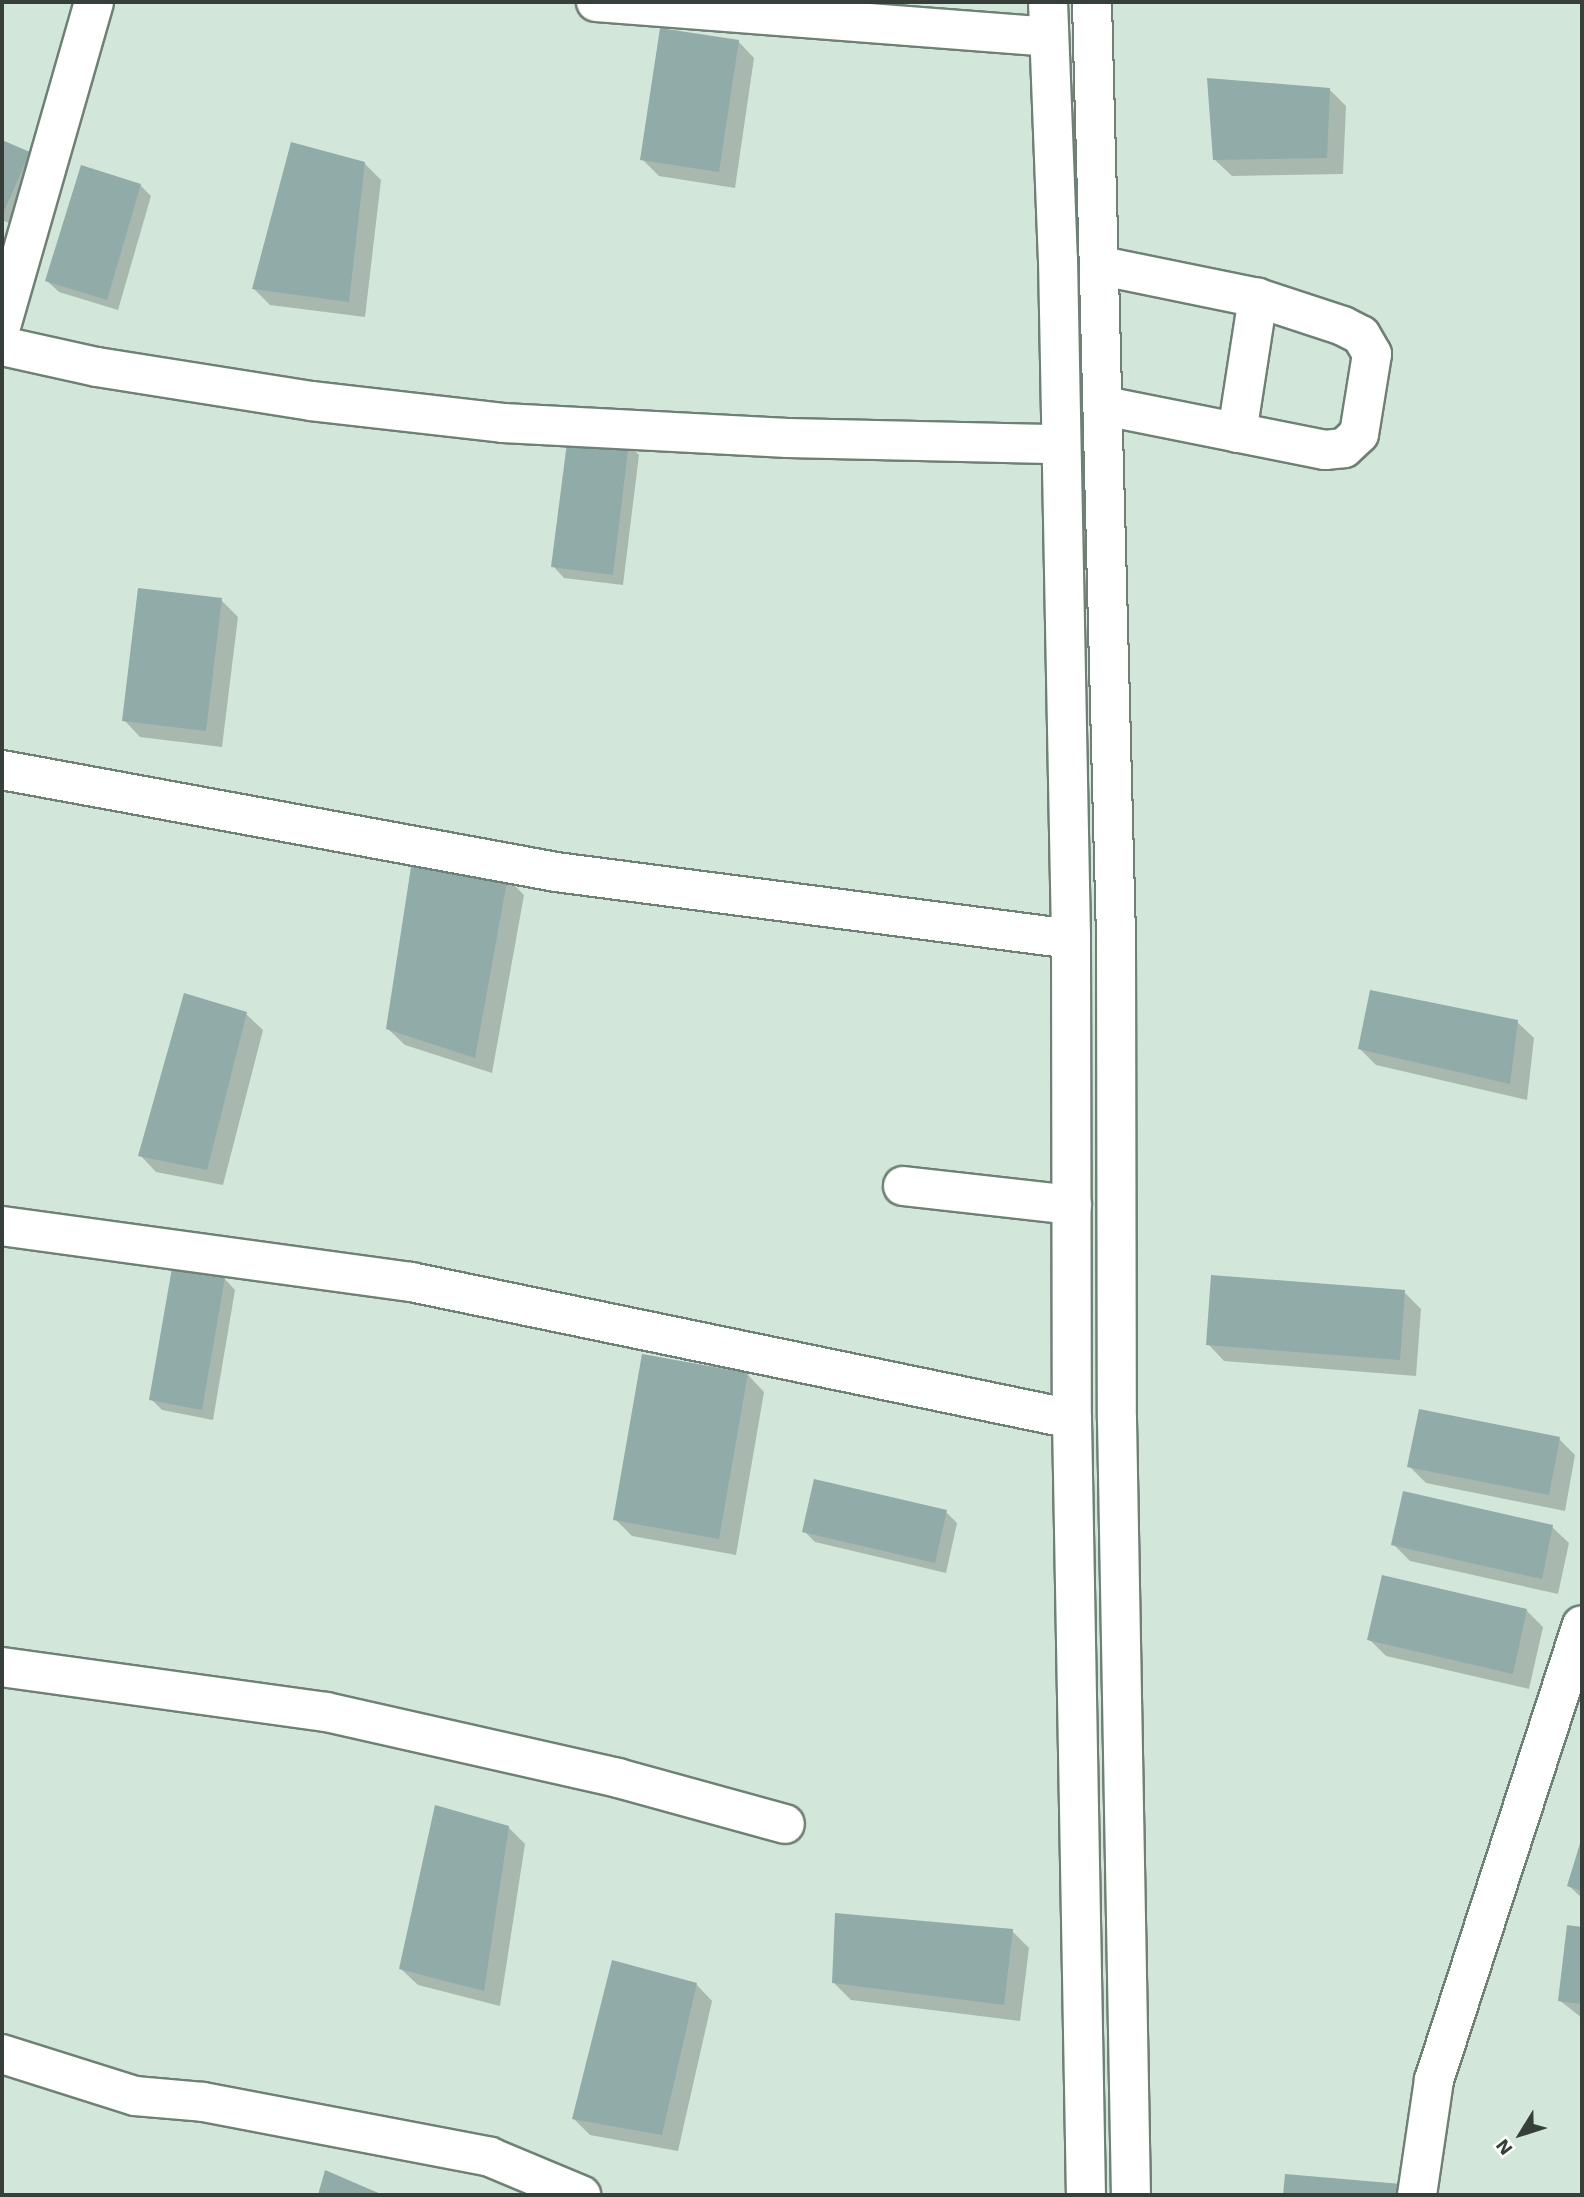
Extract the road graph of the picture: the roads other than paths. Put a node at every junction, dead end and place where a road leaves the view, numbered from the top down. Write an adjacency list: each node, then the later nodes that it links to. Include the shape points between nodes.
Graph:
1 (94, 2): 7 (street)
2 (596, 2): 4 (street)
3 (1092, 2): 5 (street)
4 (1049, 19): 11 (street)
5 (1102, 266): 6 (street); 9 (street)
6 (1258, 298): 10 (street); 10 (street, via 1361,335 1371,354 1359,433 1344,448 1325,450)
7 (2, 323)
8 (2, 346): 11 (street, via 97,367 311,401 503,423 788,438)
9 (1105, 406): 10 (street); 24 (street)
10 (1237, 433)
11 (1061, 444): 13 (street)
12 (2, 770): 13 (street, via 556,872)
13 (1071, 939): 15 (street)
14 (903, 1186): 15 (street)
15 (1072, 1205): 17 (street)
16 (2, 1226): 17 (street, via 411,1282)
17 (1072, 1419): 23 (street)
18 (1582, 1625): 25 (street, via 1434,2080)
19 (2, 1667): 20 (street, via 326,1712 618,1778)
20 (785, 1824)
21 (2, 2054): 22 (street, via 135,2096 203,2102 490,2157)
22 (581, 2195)
23 (1086, 2195)
24 (1131, 2195)
25 (1417, 2195)

